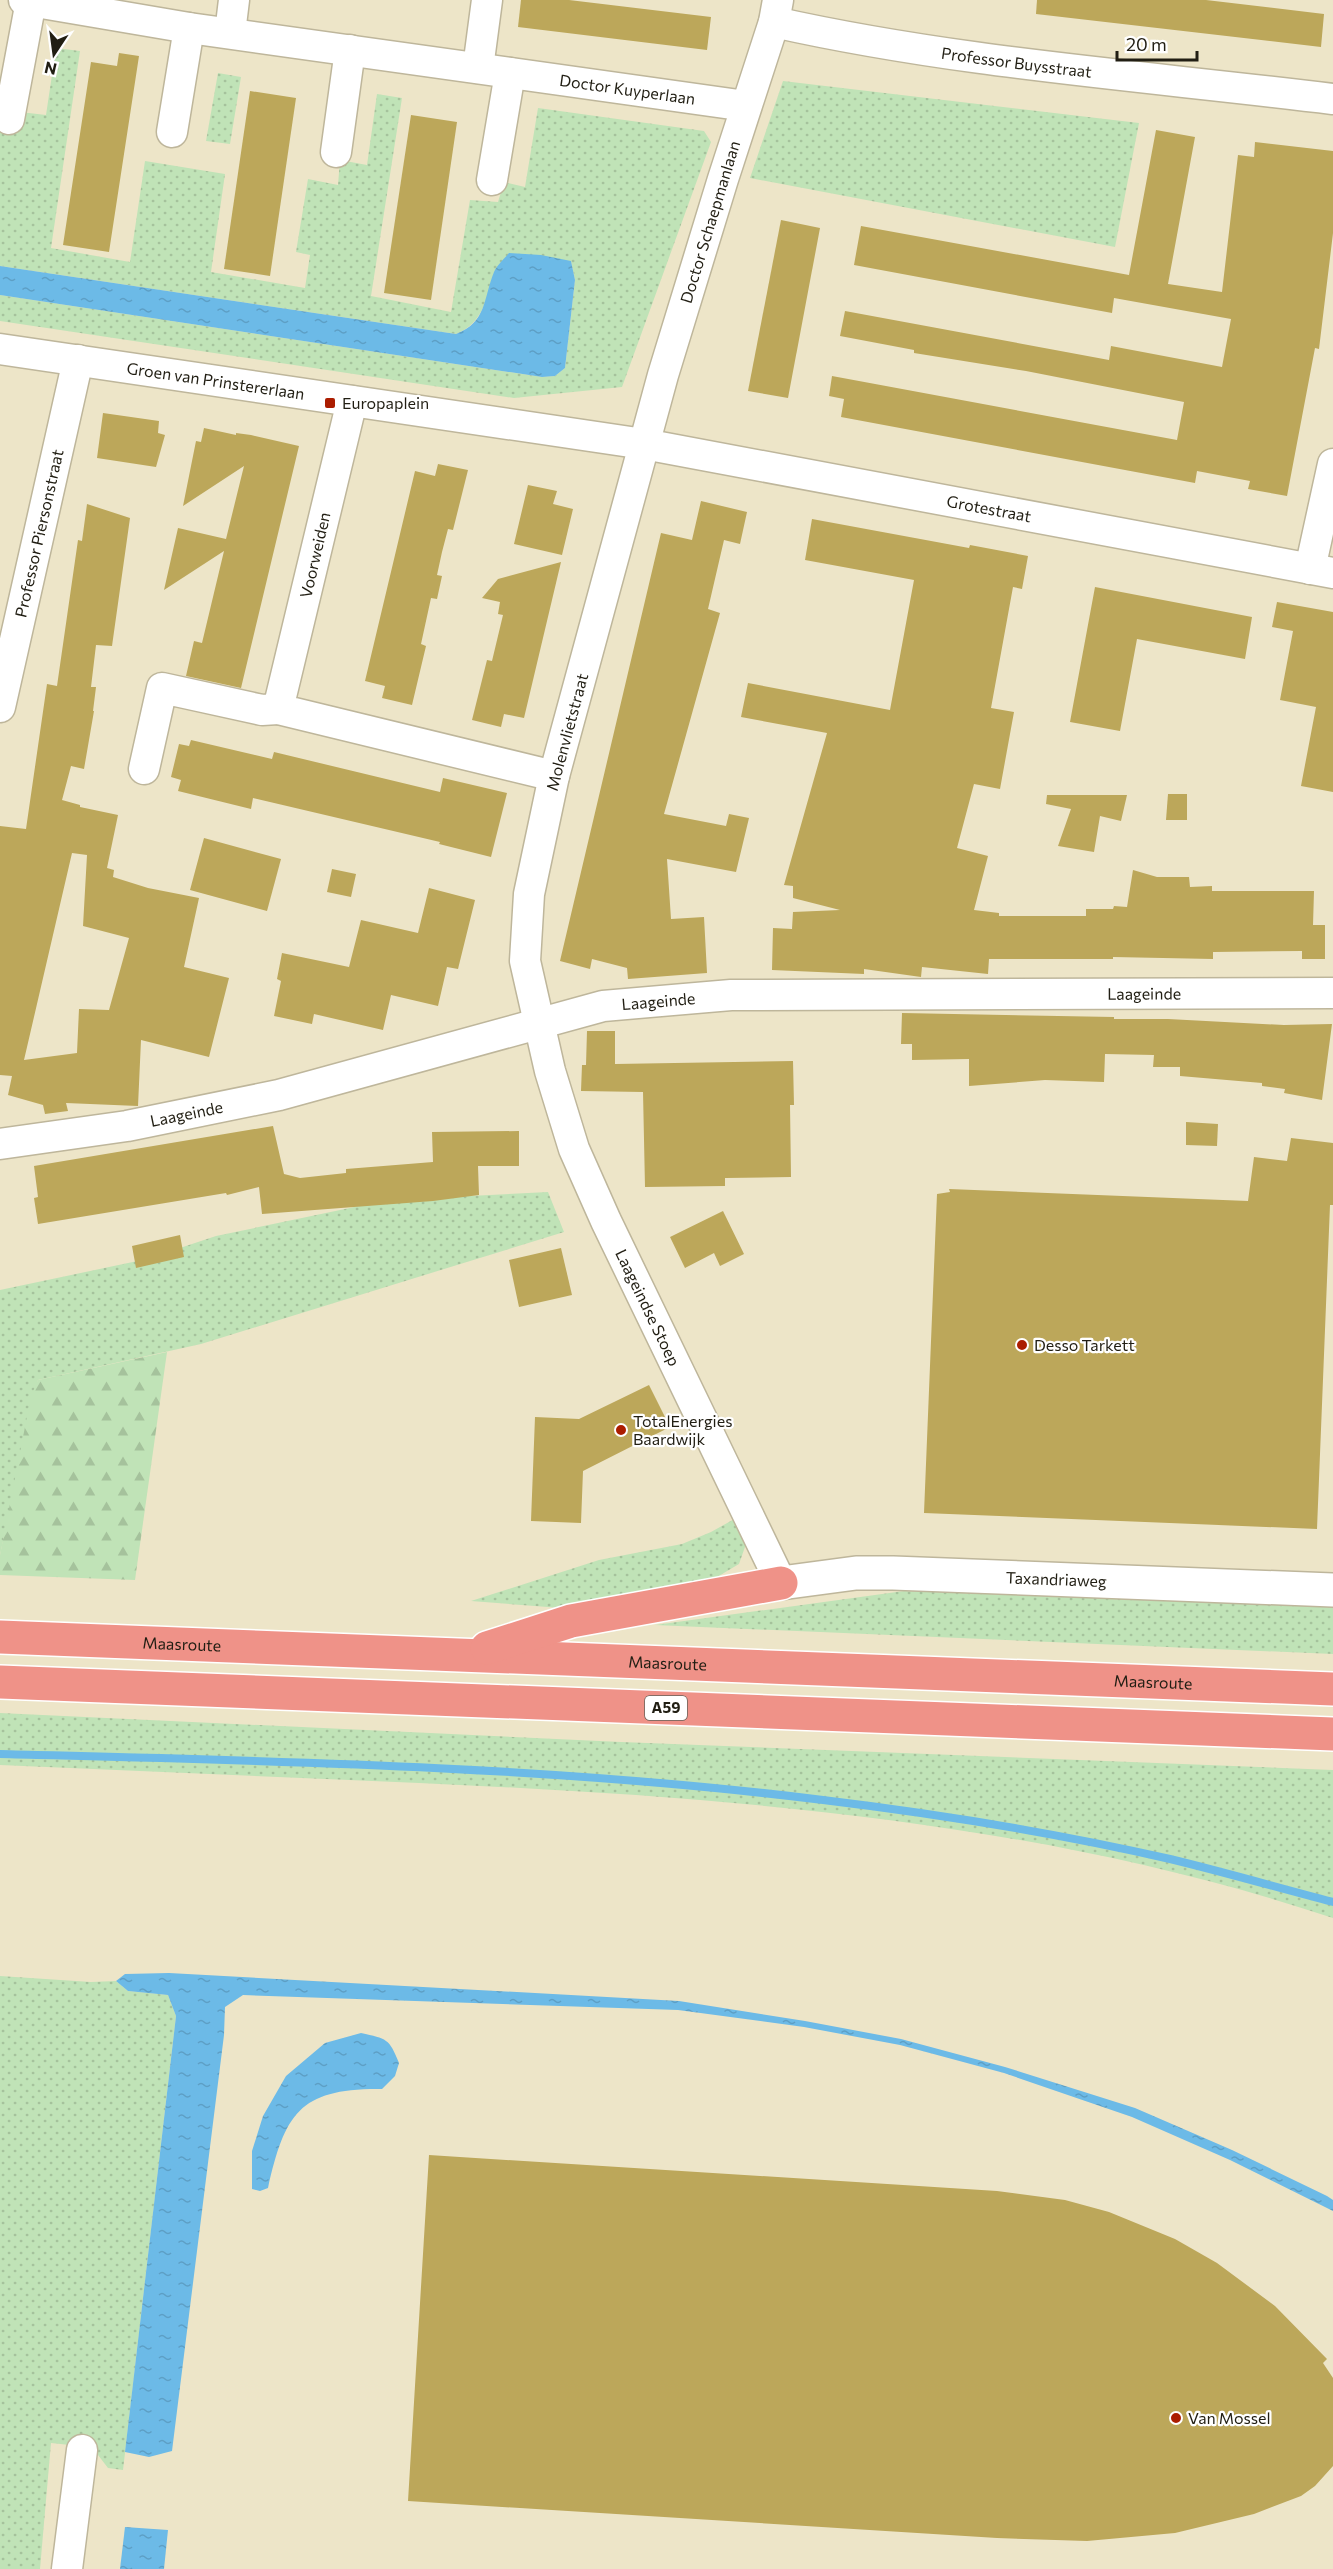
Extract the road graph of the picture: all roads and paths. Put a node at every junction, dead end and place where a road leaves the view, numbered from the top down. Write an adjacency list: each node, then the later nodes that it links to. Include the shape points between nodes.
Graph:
1 (234, 0): 6 (street)
2 (487, 0): 8 (street)
3 (28, 1): 5 (street, Doctor Kuyperlaan); 12 (street, Doctor Kuyperlaan)
4 (776, 11): 10 (street, Professor Buysstraat, via 832,35); 11 (street, Doctor Schaepmanlaan)
5 (189, 28): 6 (street, Doctor Kuyperlaan); 13 (street)
6 (230, 33): 7 (street, Doctor Kuyperlaan)
7 (350, 50): 8 (street, Doctor Kuyperlaan); 14 (street)
8 (478, 68): 9 (street, Doctor Kuyperlaan)
9 (510, 73): 11 (street, Doctor Kuyperlaan); 15 (street)
10 (1333, 99)
11 (746, 106): 19 (street, Doctor Schaepmanlaan)
12 (9, 119)
13 (172, 132)
14 (336, 152)
15 (492, 180)
16 (0, 349): 17 (street, Groen van Prinstererlaan)
17 (78, 360): 18 (street, Groen van Prinstererlaan); 22 (street, Professor Piersonstraat)
18 (352, 401): 19 (street, Groen van Prinstererlaan); 23 (street, Voorweiden)
19 (644, 444): 21 (street, Grotestraat); 25 (street, Molenvlietstraat)
20 (1333, 464): 21 (street)
21 (1321, 571)
22 (0, 707)
23 (278, 709): 24 (street, via 262,710 162,688); 25 (street)
24 (144, 769)
25 (554, 776): 27 (street, Molenvlietstraat, via 529,894 525,961)
26 (1333, 993): 27 (street, Laageinde, via 731,995 603,1006)
27 (539, 1023): 28 (street, Laageinde, via 279,1095 127,1126); 29 (street, Laageindse Stoep, via 574,1149)
28 (0, 1144)
29 (781, 1582): 30 (main road, Taxandriaweg, via 892,1573); 32 (highway, via 571,1621)
30 (1333, 1590)
31 (0, 1637): 32 (highway, Maasroute)
32 (465, 1655): 34 (highway, Maasroute)
33 (0, 1682): 35 (highway, A59)
34 (1333, 1689)
35 (1333, 1734)
36 (82, 2450): 37 (street)
37 (67, 2569)

